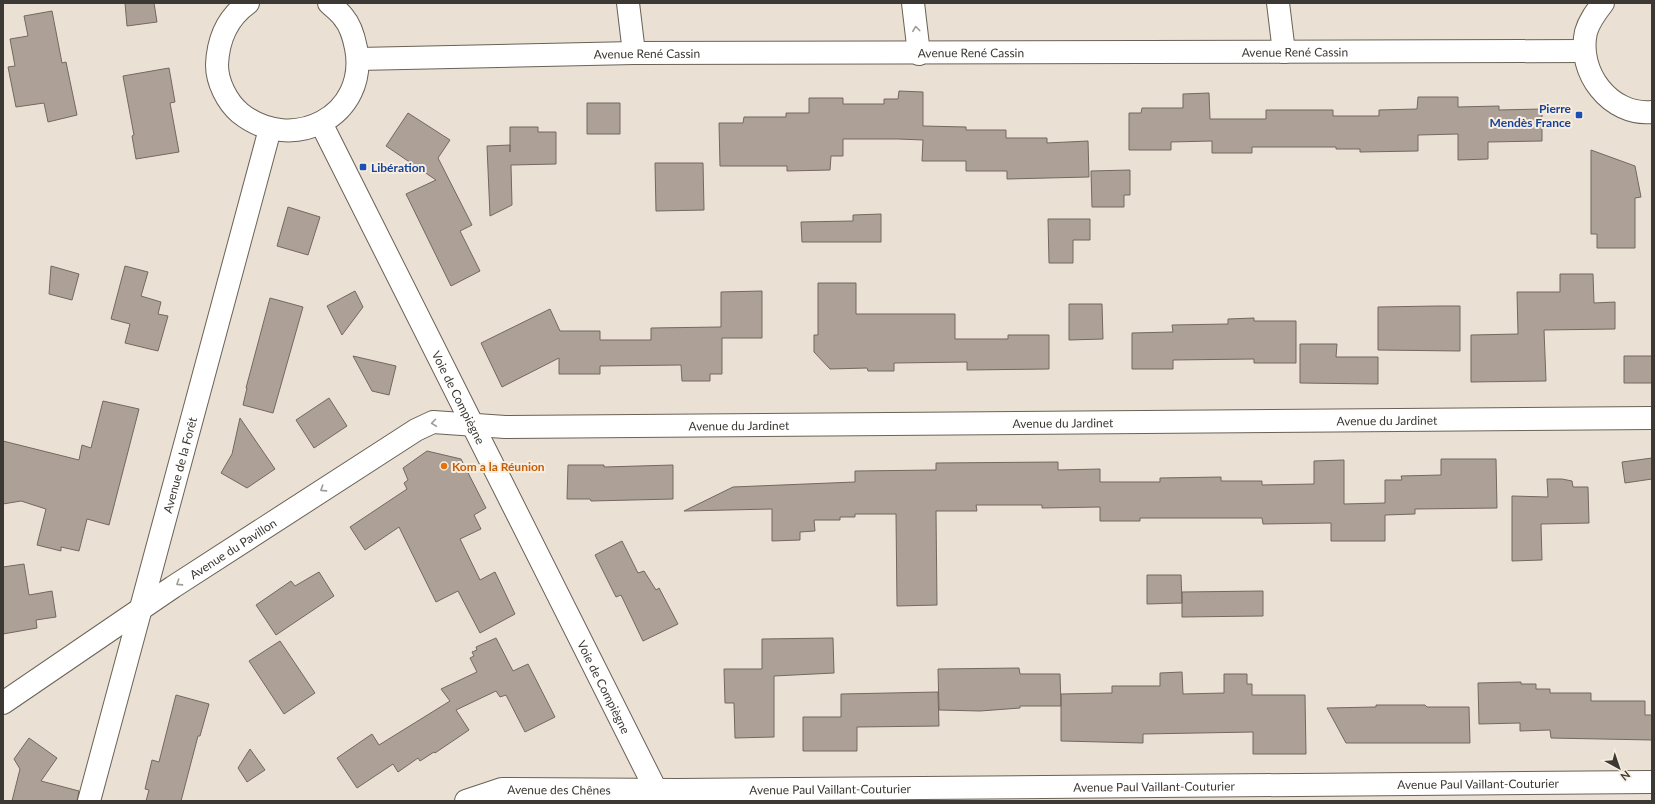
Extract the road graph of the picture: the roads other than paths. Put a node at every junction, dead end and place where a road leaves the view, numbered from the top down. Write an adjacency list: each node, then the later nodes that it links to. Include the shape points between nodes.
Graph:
1 (248, 3): 14 (street, via 238,10 225,28 218,48 217,69 223,90 234,108 251,121)
2 (329, 3): 11 (street, via 344,18 354,37)
3 (628, 3): 9 (street)
4 (913, 3): 10 (street, one-way to 4)
5 (1278, 3): 8 (street)
6 (1603, 3): 7 (street, via 1594,14 1586,32)
7 (1584, 51): 8 (street, Avenue René Cassin); 12 (street, via 1588,70 1597,87 1611,100 1627,109)
8 (1284, 52): 10 (street, Avenue René Cassin)
9 (634, 53): 10 (street, Avenue René Cassin); 11 (street, Avenue René Cassin)
10 (919, 54)
11 (358, 59): 13 (street, via 356,78 349,96 337,112)
12 (1652, 112)
13 (321, 123): 14 (street, via 293,131); 16 (street, Voie de Compiègne)
14 (270, 129): 17 (street, Avenue de la Forêt)
15 (1652, 418): 16 (street, Avenue du Jardinet, via 513,427)
16 (473, 424): 17 (street, Avenue du Pavillon, one-way to 17, via 433,422 416,430); 20 (street, Voie de Compiègne)
17 (140, 611): 18 (street, Avenue du Pavillon); 21 (street, Avenue de la Forêt)
18 (3, 704)
19 (1652, 782): 20 (street, Avenue Paul Vaillant-Couturier)
20 (658, 795): 22 (street, Avenue des Chênes, via 502,789)
21 (89, 801)
22 (466, 801)

